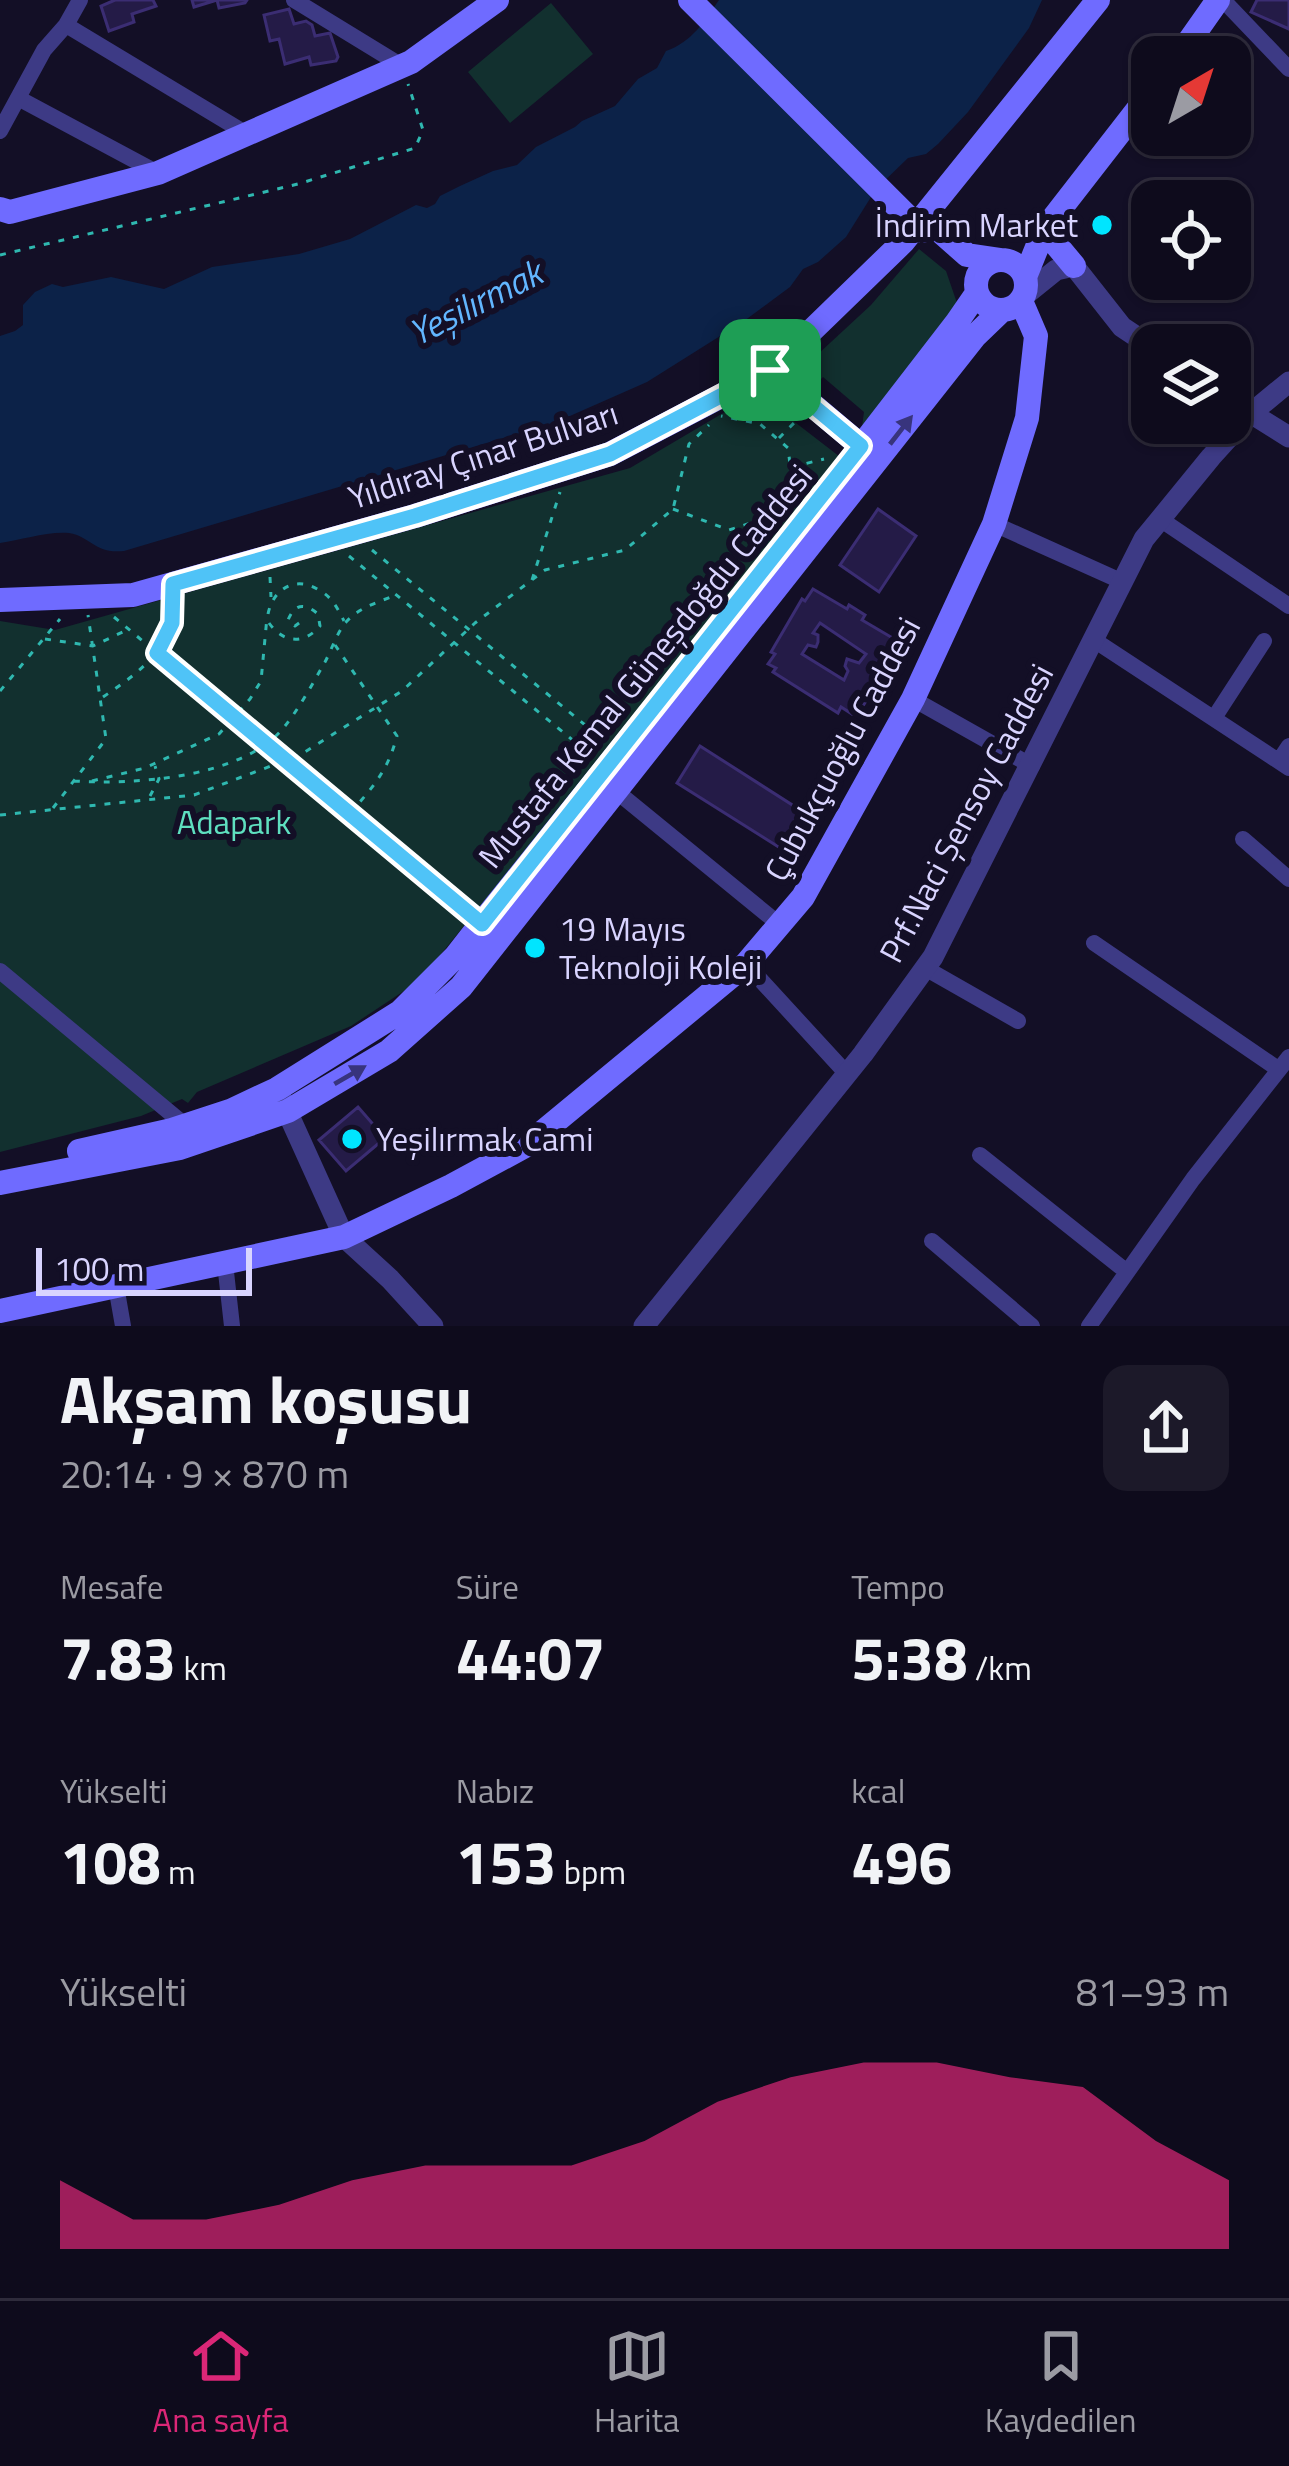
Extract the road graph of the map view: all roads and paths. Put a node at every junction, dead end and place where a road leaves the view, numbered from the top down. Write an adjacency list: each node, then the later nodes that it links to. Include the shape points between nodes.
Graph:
1 (80, 0): 8 (street)
2 (294, 0): 10 (street)
3 (497, 0): 10 (main road)
4 (689, 0): 18 (main road, bridge)
5 (709, 0): 18 (main road)
6 (1098, 0): 25 (main road, Yıldıray Çınar Bulvarı, via 904,242)
7 (1221, 0): 9 (main road); 11 (street)
8 (67, 25): 12 (street); 15 (street)
9 (1194, 36)
10 (402, 66): 15 (main road); 20 (path, via 423,130 416,148)
11 (1289, 69)
12 (18, 98): 14 (street); 16 (street)
13 (1131, 118): 19 (main road)
14 (0, 131)
15 (247, 134): 16 (main road)
16 (158, 173): 17 (main road)
17 (0, 209)
18 (927, 228): 22 (main road); 23 (main road)
19 (1044, 230): 21 (main road); 22 (main road)
20 (0, 255)
21 (1074, 266): 22 (street); 24 (street)
22 (1014, 284): 23 (main road, via 986,306); 23 (main road, Mustafa Kemal Güneşdoğdu Caddesi, via 993,261 980,270); 38 (main road, Çubukçuoğlu Caddesi, via 1036,336 1027,418); 70 (main road, Mustafa Kemal Güneşdoğdu Caddesi, one-way to 22)
23 (976, 289): 33 (main road, Mustafa Kemal Güneşdoğdu Caddesi)
24 (1131, 333)
25 (770, 370): 27 (main road); 34 (main road, Yıldıray Çınar Bulvarı, via 610,454)
26 (1289, 382): 28 (street, Prf.Naci Şensoy Caddesi)
27 (812, 405): 31 (path); 33 (main road)
28 (1251, 413)
29 (1251, 415): 30 (street)
30 (1289, 437)
31 (778, 440): 35 (path); 36 (path, via 760,424 718,416 689,444)
32 (1224, 444): 37 (street, Prf.Naci Şensoy Caddesi)
33 (859, 449): 35 (path); 70 (main road, Mustafa Kemal Güneşdoğdu Caddesi)
34 (568, 467): 39 (main road, Yıldıray Çınar Bulvarı); 40 (path)
35 (791, 467): 36 (path, via 794,488 769,517 728,530)
36 (673, 509): 40 (path, via 625,550)
37 (1160, 519): 41 (street, Prf.Naci Şensoy Caddesi); 46 (street)
38 (994, 524): 41 (street); 61 (main road, Çubukçuoğlu Caddesi)
39 (340, 537): 42 (main road, Yıldıray Çınar Bulvarı); 43 (path); 51 (path)
40 (532, 580): 51 (path)
41 (1123, 582): 53 (street, Prf.Naci Şensoy Caddesi)
42 (173, 584): 44 (main road, Yıldıray Çınar Bulvarı); 58 (path, via 172,623)
43 (396, 595): 49 (path); 55 (path)
44 (84, 597): 45 (main road, Yıldıray Çınar Bulvarı); 50 (path); 52 (path); 57 (path)
45 (0, 600)
46 (1289, 605)
47 (267, 617): 48 (path, via 271,628 301,641 320,626 318,614 299,605 288,620); 49 (path, via 272,598 294,584 317,588); 63 (path, via 261,681)
48 (302, 621)
49 (345, 622): 56 (path)
50 (129, 629): 57 (path); 58 (path)
51 (469, 629): 55 (path); 70 (path)
52 (43, 639): 57 (path); 59 (path)
53 (1094, 640): 64 (street); 69 (street, Prf.Naci Şensoy Caddesi)
54 (1264, 641): 64 (street)
55 (454, 643): 62 (path); 70 (path)
56 (334, 644): 62 (path); 65 (path)
57 (93, 646): 60 (path)
58 (157, 653): 60 (path); 63 (path)
59 (0, 692)
60 (101, 698): 72 (path, via 106,739)
61 (913, 699): 69 (street); 81 (main road, Çubukçuoğlu Caddesi)
62 (379, 706): 67 (path); 76 (path, via 397,736 382,777)
63 (233, 717): 65 (path); 68 (path, via 218,734)
64 (1214, 718): 66 (street)
65 (266, 744): 67 (path); 71 (path)
66 (1286, 758)
67 (286, 760): 74 (path, via 194,795); 76 (path)
68 (155, 764): 71 (path); 73 (path)
69 (1031, 766): 84 (street, Prf.Naci Şensoy Caddesi)
70 (614, 770): 80 (main road, Mustafa Kemal Güneşdoğdu Caddesi); 81 (street); 89 (main road, Mustafa Kemal Güneşdoğdu Caddesi, one-way to 70, via 389,1052 461,987)
71 (159, 779): 73 (path); 74 (path)
72 (74, 781): 73 (path); 75 (path)
73 (88, 782)
74 (148, 800): 75 (path)
75 (52, 810): 77 (path)
76 (350, 814): 80 (path)
77 (0, 815)
78 (1243, 839): 79 (street)
79 (1289, 878)
80 (482, 924): 89 (main road, Mustafa Kemal Güneşdoğdu Caddesi, via 400,1012)
81 (780, 925): 83 (main road, Çubukçuoğlu Caddesi)
82 (1094, 943): 87 (street)
83 (746, 964): 88 (street); 94 (main road, Çubukçuoğlu Caddesi, via 527,1145)
84 (925, 968): 86 (street); 88 (street, Prf.Naci Şensoy Caddesi)
85 (0, 971): 90 (street)
86 (1018, 1022)
87 (1283, 1063): 97 (street)
88 (847, 1074): 103 (street, Prf.Naci Şensoy Caddesi)
89 (282, 1100): 90 (main road, Mustafa Kemal Güneşdoğdu Caddesi); 93 (main road, Mustafa Kemal Güneşdoğdu Caddesi, via 179,1148); 94 (street)
90 (186, 1126): 92 (main road, Mustafa Kemal Güneşdoğdu Caddesi)
91 (980, 1155): 97 (street)
92 (0, 1167)
93 (0, 1183)
94 (344, 1237): 96 (main road, Çubukçuoğlu Caddesi); 102 (street)
95 (932, 1241): 104 (street)
96 (225, 1263): 98 (main road, Çubukçuoğlu Caddesi); 101 (street)
97 (1127, 1272): 105 (street)
98 (116, 1286): 99 (main road, Çubukçuoğlu Caddesi); 100 (street)
99 (0, 1312)
100 (123, 1326)
101 (232, 1326)
102 (433, 1326)
103 (644, 1326)
104 (1032, 1326)
105 (1089, 1326)

